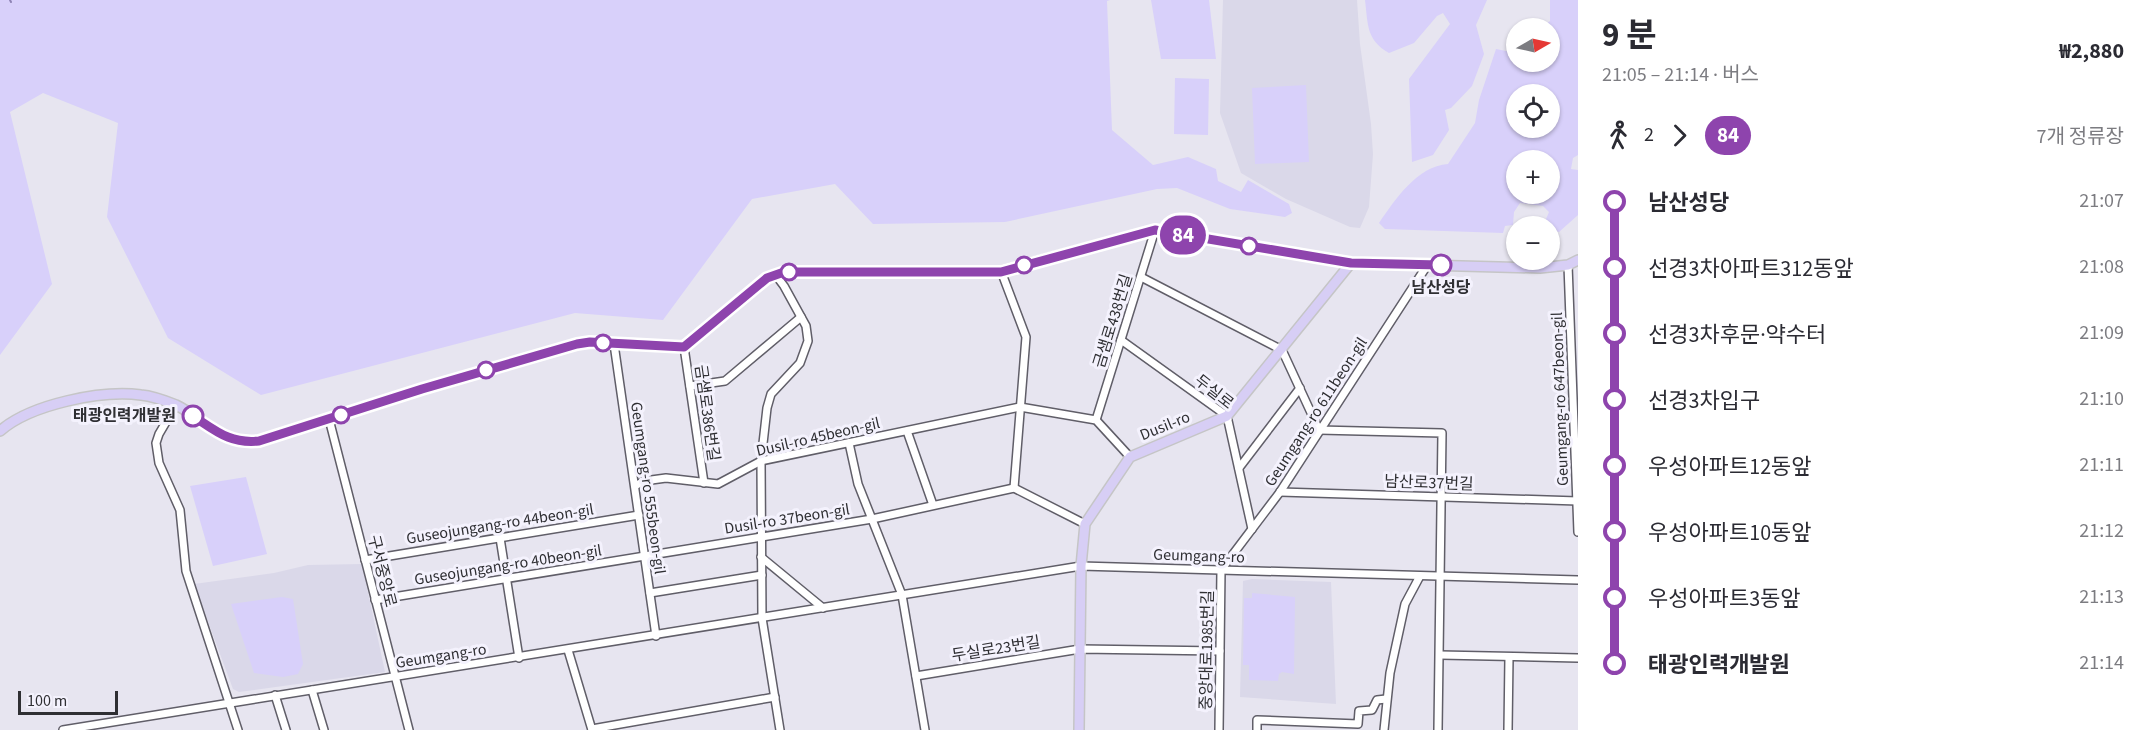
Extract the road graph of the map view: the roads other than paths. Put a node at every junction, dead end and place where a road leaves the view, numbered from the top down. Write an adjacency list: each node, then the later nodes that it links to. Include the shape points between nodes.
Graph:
1 (1155, 230): 3 (main road); 6 (main road); 8 (street, 금샘로438번길)
2 (1578, 260): 5 (main road)
3 (1351, 263): 4 (main road); 13 (main road, Dusil-ro)
4 (1428, 264): 5 (main road); 23 (street, Geumgang-ro 611beon-gil)
5 (1568, 266): 14 (street, Geumgang-ro 647beon-gil)
6 (1001, 272): 7 (main road); 18 (street, via 1026,337)
7 (775, 274): 9 (street); 12 (main road)
8 (1141, 277): 10 (street, 금샘로438번길); 13 (street)
9 (801, 317): 15 (street, via 725,381); 28 (street, via 808,340 800,363 771,394)
10 (1121, 340): 19 (street, 두실로); 21 (street, 금샘로438번길)
11 (614, 344): 12 (main road); 20 (main road, via 566,346); 31 (street, Geumgang-ro 555beon-gil)
12 (684, 347): 15 (street, 금샘로386번길)
13 (1282, 350): 16 (street); 19 (main road, Dusil-ro)
14 (1575, 354): 22 (street, Geumgang-ro 647beon-gil)
15 (690, 386): 30 (street, 금샘로386번길)
16 (1300, 388): 23 (street); 29 (street)
17 (176, 405): 20 (main road, via 238,441 259,441); 24 (main road, via 142,395 87,398 35,410); 73 (street, via 156,443 159,463 180,510 186,571)
18 (1020, 407): 21 (street, Dusil-ro 45beon-gil); 25 (street, Dusil-ro 45beon-gil); 32 (street)
19 (1227, 416): 27 (main road, Dusil-ro); 29 (street, 두실로)
20 (328, 419): 46 (street, 구서중앙로)
21 (1096, 420): 27 (street)
22 (1576, 427): 35 (street, Geumgang-ro 647beon-gil)
23 (1319, 430): 33 (street, Geumgang-ro 611beon-gil); 34 (street, via 1442,433)
24 (0, 431)
25 (906, 431): 26 (street, Dusil-ro 45beon-gil); 36 (street, Dusil-ro 45beon-gil)
26 (849, 443): 28 (street, Dusil-ro 45beon-gil); 38 (street, via 858,484)
27 (1130, 457): 39 (main road, Dusil-ro)
28 (761, 461): 30 (street, Dusil-ro 45beon-gil, via 718,484); 42 (street)
29 (1239, 468): 40 (street, 두실로)
30 (704, 483): 31 (street, Dusil-ro 45beon-gil, via 666,478)
31 (634, 486): 37 (street, Geumgang-ro 555beon-gil)
32 (1014, 488): 36 (street, Dusil-ro 37beon-gil); 39 (street)
33 (1280, 492): 34 (street, 남산로37번길); 40 (street, Geumgang-ro 611beon-gil)
34 (1441, 496): 35 (street, 남산로37번길); 51 (street)
35 (1577, 501): 41 (street, Geumgang-ro 647beon-gil)
36 (933, 505): 38 (street, Dusil-ro 37beon-gil)
37 (639, 515): 43 (street, Guseojungang-ro 44beon-gil); 44 (street, Geumgang-ro 555beon-gil)
38 (872, 519): 42 (street, Dusil-ro 37beon-gil); 55 (street)
39 (1085, 524): 47 (main road, Dusil-ro)
40 (1252, 529): 48 (street, Geumgang-ro 611beon-gil)
41 (1578, 532)
42 (761, 536): 44 (street, Dusil-ro 37beon-gil); 45 (street)
43 (500, 538): 46 (street, Guseojungang-ro 44beon-gil); 52 (street)
44 (645, 557): 52 (street, Guseojungang-ro 40beon-gil); 54 (street, Geumgang-ro 555beon-gil)
45 (761, 557): 49 (street); 57 (street)
46 (365, 560): 56 (street, 구서중앙로)
47 (1082, 566): 48 (street, Geumgang-ro); 55 (street, Geumgang-ro); 60 (main road, Dusil-ro)
48 (1221, 570): 50 (street, Geumgang-ro); 62 (street, 중앙대로1985번길)
49 (762, 574): 54 (street); 58 (street)
50 (1420, 576): 51 (street, Geumgang-ro); 72 (street, via 1405,604)
51 (1440, 577): 53 (street, Geumgang-ro); 63 (street)
52 (506, 580): 56 (street, Guseojungang-ro 40beon-gil); 65 (street)
53 (1578, 580)
54 (650, 593): 59 (street, Geumgang-ro 555beon-gil)
55 (902, 595): 57 (street, Geumgang-ro); 67 (street)
56 (375, 600): 68 (street, 구서중앙로)
57 (823, 608): 58 (street, Geumgang-ro)
58 (762, 618): 59 (street, Geumgang-ro); 71 (street)
59 (656, 636): 61 (street, Geumgang-ro)
60 (1080, 649): 62 (street, 두실로23번길); 67 (street, 두실로23번길); 83 (main road, Dusil-ro)
61 (568, 650): 65 (street, Geumgang-ro); 75 (street)
62 (1220, 651): 84 (street, 중앙대로1985번길)
63 (1440, 655): 64 (street); 87 (street)
64 (1509, 657): 66 (street); 88 (street)
65 (519, 658): 68 (street, Geumgang-ro)
66 (1578, 658)
67 (916, 676): 82 (street)
68 (395, 677): 69 (street, Geumgang-ro); 80 (street, 구서중앙로)
69 (312, 690): 70 (street, Geumgang-ro); 79 (street)
70 (275, 695): 73 (street, Geumgang-ro); 78 (street)
71 (774, 697): 75 (street); 81 (street)
72 (1386, 699): 74 (street, via 1377,700 1372,710 1359,711 1358,724); 86 (street)
73 (230, 703): 76 (street, Geumgang-ro); 77 (street)
74 (1300, 726): 85 (street, via 1257,720)
75 (592, 729)
76 (63, 730)
77 (238, 730)
78 (286, 730)
79 (324, 730)
80 (409, 730)
81 (780, 730)
82 (925, 730)
83 (1080, 730)
84 (1219, 730)
85 (1257, 730)
86 (1384, 730)
87 (1438, 730)
88 (1508, 730)

